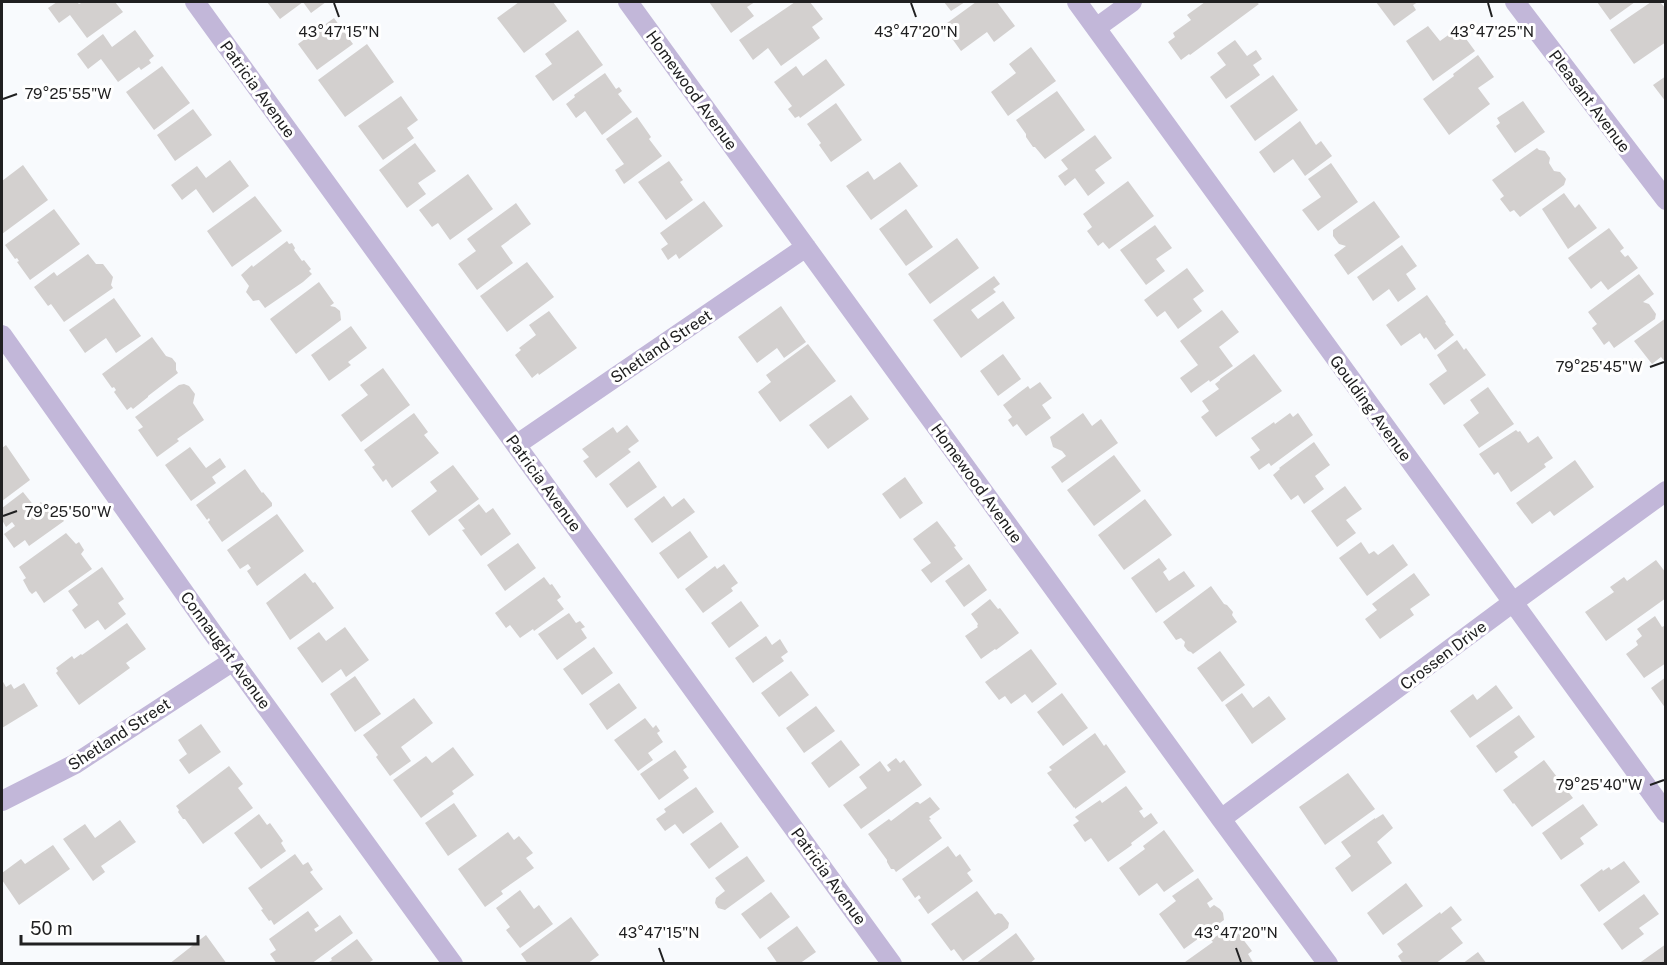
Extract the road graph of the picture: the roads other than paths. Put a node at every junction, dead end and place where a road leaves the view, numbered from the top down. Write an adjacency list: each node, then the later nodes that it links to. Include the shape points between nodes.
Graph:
1 (195, 2): 10 (street, Patricia Avenue)
2 (628, 2): 8 (street, Homewood Avenue)
3 (1077, 2): 6 (street, Goulding Avenue)
4 (1132, 2): 6 (street)
5 (1515, 2): 7 (street, Pleasant Avenue)
6 (1096, 28): 12 (street, Goulding Avenue)
7 (1665, 200)
8 (806, 247): 10 (street, Shetland Street); 16 (street, Homewood Avenue)
9 (2, 335): 13 (street, Connaught Avenue)
10 (516, 445): 18 (street, Patricia Avenue)
11 (1665, 491): 12 (street, Crossen Drive)
12 (1512, 603): 15 (street, Goulding Avenue); 16 (street, Crossen Drive)
13 (233, 661): 14 (street, Shetland Street, via 75,764); 17 (street, Connaught Avenue)
14 (2, 801)
15 (1665, 813)
16 (1221, 819): 19 (street, Homewood Avenue)
17 (453, 963)
18 (892, 963)
19 (1329, 963)

